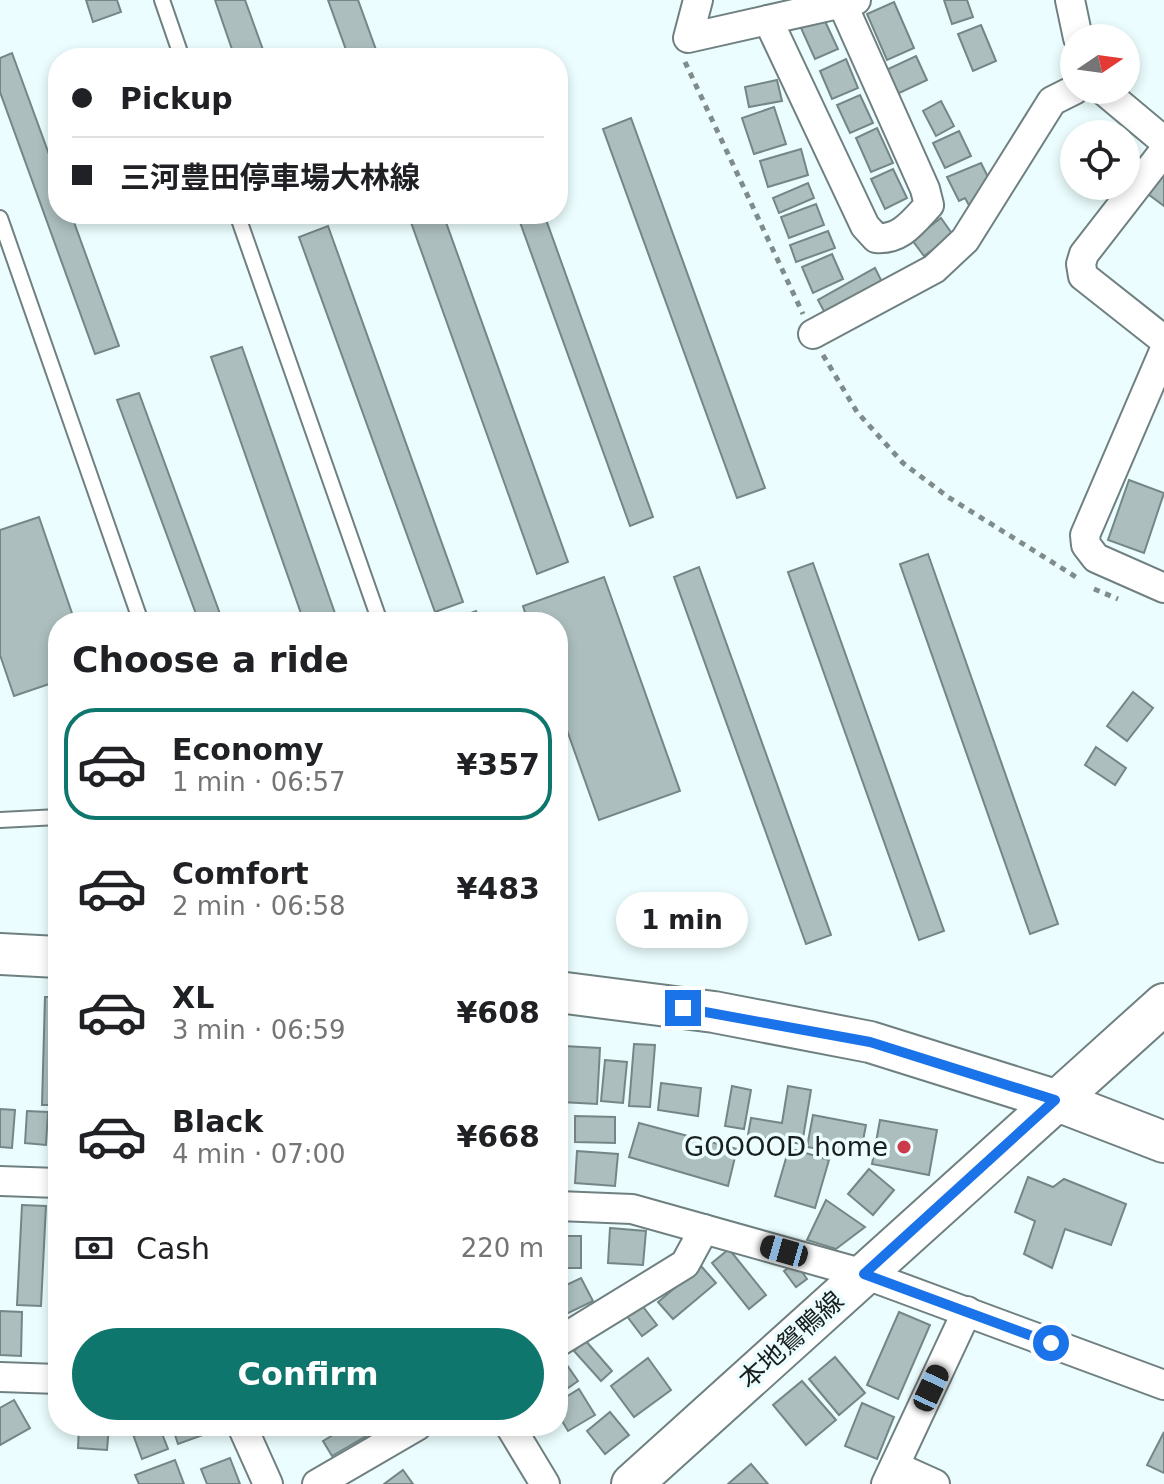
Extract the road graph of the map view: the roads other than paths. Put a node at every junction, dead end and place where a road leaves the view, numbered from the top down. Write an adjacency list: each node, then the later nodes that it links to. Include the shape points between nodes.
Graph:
1 (162, 0): 7 (lane)
2 (698, 0): 5 (street, via 688,38)
3 (1070, 0): 6 (street)
4 (849, 2): 5 (street); 5 (street, via 929,205 890,239 876,238 865,226)
5 (768, 20)
6 (1075, 24)
7 (179, 48)
8 (1060, 97): 14 (street, via 1052,101 965,240 934,269)
9 (1120, 104): 10 (street)
10 (1164, 141)
11 (1164, 151): 15 (street, via 1081,264 1083,276)
12 (0, 218): 18 (lane)
13 (241, 224): 19 (lane)
14 (813, 334)
15 (1164, 340)
16 (1164, 351): 17 (street, via 1085,535 1096,558)
17 (1164, 588)
18 (138, 612)
19 (376, 612)
20 (48, 818): 21 (lane)
21 (0, 820)
22 (0, 954): 23 (main road)
23 (48, 956)
24 (568, 993): 26 (main road, via 714,1012 870,1042)
25 (1164, 1004): 26 (main road, 本地鴛鴨線)
26 (1055, 1100): 27 (main road); 32 (main road, 本地鴛鴨線)
27 (1164, 1142)
28 (0, 1181): 29 (street)
29 (48, 1183)
30 (568, 1206): 31 (street, via 632,1209)
31 (704, 1229): 32 (street); 34 (street, via 685,1264)
32 (864, 1274): 33 (street); 45 (main road, 本地鴛鴨線)
33 (967, 1311): 37 (street); 41 (street)
34 (568, 1336)
35 (0, 1377): 36 (street)
36 (48, 1379)
37 (1164, 1385)
38 (246, 1436): 42 (street)
39 (400, 1436): 43 (street)
40 (516, 1436): 44 (street)
41 (891, 1475): 46 (street)
42 (268, 1484)
43 (317, 1484)
44 (545, 1484)
45 (632, 1484)
46 (935, 1484)

